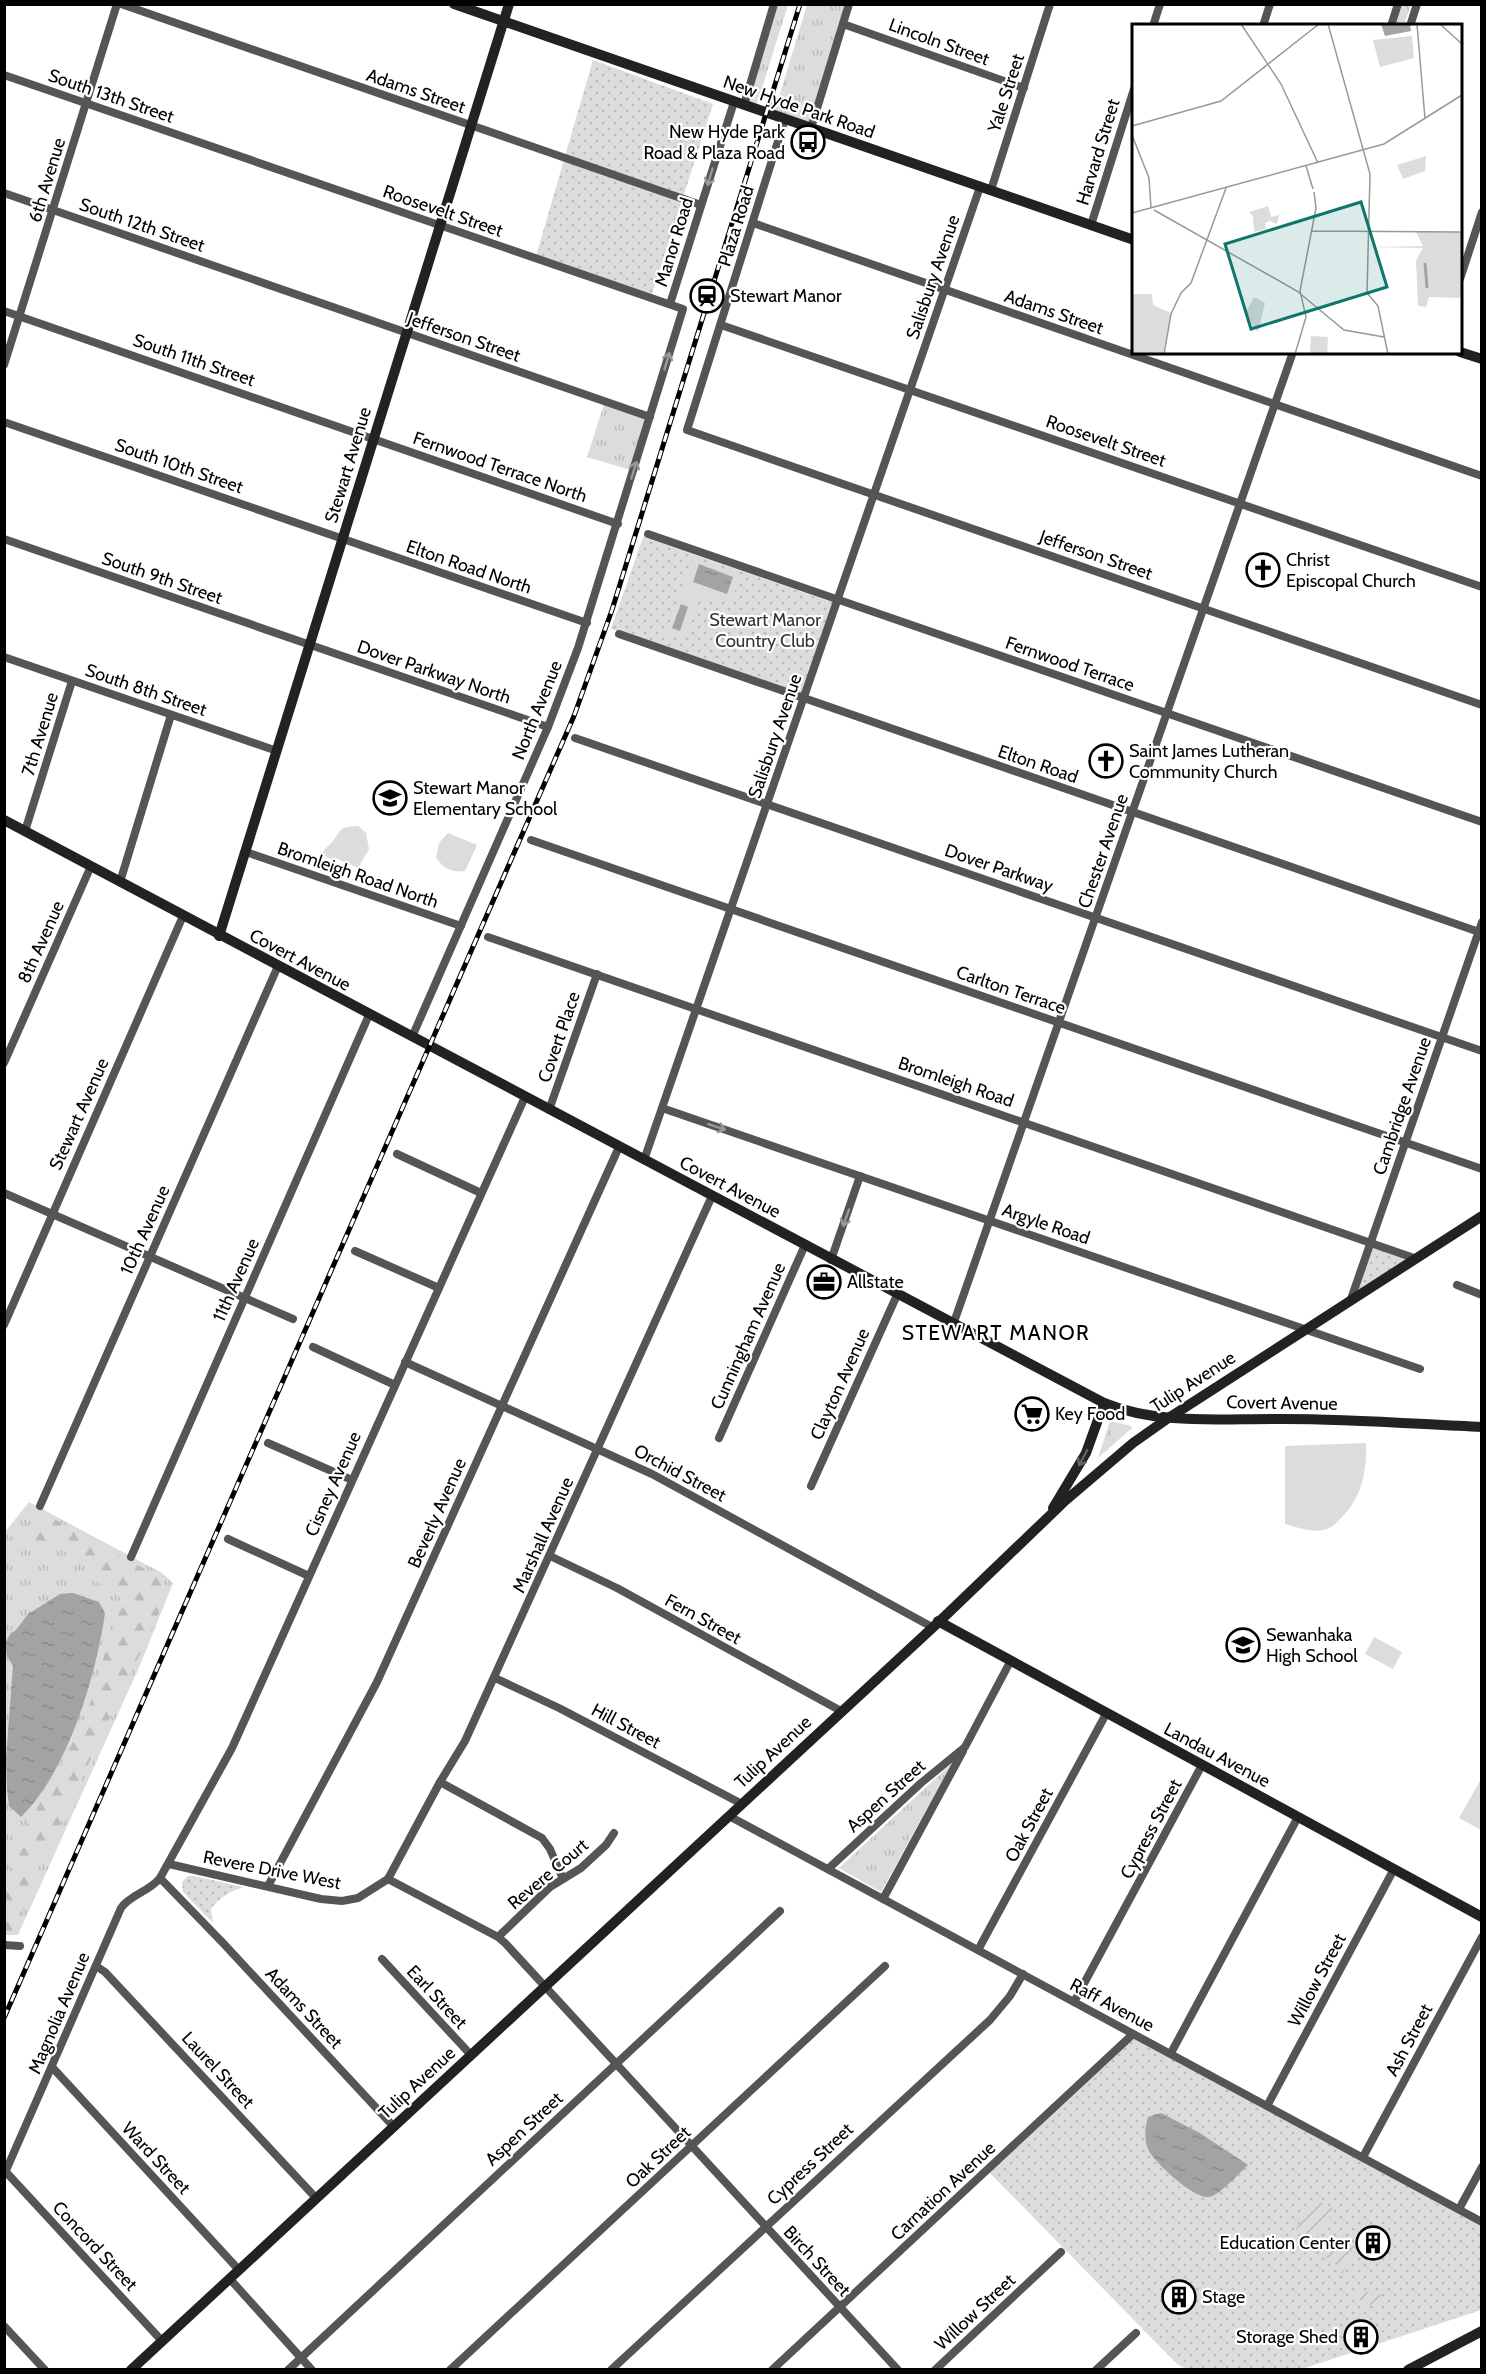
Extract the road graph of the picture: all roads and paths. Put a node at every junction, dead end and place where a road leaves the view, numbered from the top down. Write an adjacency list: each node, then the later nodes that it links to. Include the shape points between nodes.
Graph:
1 (119, 4): 21 (street, 6th Avenue); 23 (street, Adams Street)
2 (454, 4): 11 (main road, New Hyde Park Road)
3 (508, 4): 11 (main road, Stewart Avenue)
4 (774, 4): 20 (street, Manor Road)
5 (849, 4): 12 (street)
6 (1050, 4): 18 (street, Yale Street)
7 (1160, 4): 13 (street)
8 (1270, 4): 14 (street)
9 (1398, 4): 15 (street)
10 (1417, 4): 16 (street)
11 (503, 21): 20 (main road, New Hyde Park Road); 23 (main road, Stewart Avenue)
12 (843, 24): 18 (street, Lincoln Street); 24 (street)
13 (1154, 24)
14 (1264, 24)
15 (1393, 24)
16 (1411, 24)
17 (4, 75): 21 (street, South 13th Street)
18 (1024, 88): 27 (street, Yale Street)
19 (1132, 94): 33 (street, Harvard Street)
20 (739, 103): 22 (main road, New Hyde Park Road); 29 (street, Manor Road, one-way to 29)
21 (86, 104): 25 (street, South 13th Street); 30 (street, 6th Avenue)
22 (785, 119): 24 (main road, New Hyde Park Road); 32 (street, Plaza Road)
23 (470, 126): 29 (street, Adams Street); 34 (main road, Stewart Avenue)
24 (811, 128): 26 (main road, New Hyde Park Road)
25 (207, 146): 34 (street, Roosevelt Street)
26 (980, 186): 27 (main road, New Hyde Park Road); 38 (street, Salisbury Avenue)
27 (991, 190): 33 (main road, New Hyde Park Road)
28 (4, 193): 30 (street, South 12th Street)
29 (701, 206): 39 (street, Manor Road)
30 (53, 210): 37 (street, South 12th Street); 41 (street, 6th Avenue)
31 (1482, 212): 36 (street)
32 (753, 223): 38 (street, Adams Street); 42 (street, Plaza Road)
33 (1091, 225): 35 (main road, New Hyde Park Road)
34 (439, 226): 39 (street, Roosevelt Street); 43 (main road, Stewart Avenue)
35 (1132, 239)
36 (1462, 276)
37 (269, 285): 43 (street, Jefferson Street)
38 (945, 290): 48 (street, Salisbury Avenue); 49 (street, Adams Street)
39 (670, 304): 50 (street, Manor Road, one-way to 39, via 683,309)
40 (4, 311): 41 (street, South 11th Street)
41 (20, 316): 47 (street, 6th Avenue); 53 (street, South 11th Street)
42 (721, 325): 48 (street, Roosevelt Street); 52 (street, Plaza Road, via 687,430)
43 (406, 332): 50 (street, Jefferson Street); 53 (main road, Stewart Avenue)
44 (1462, 353): 46 (main road)
45 (1292, 354): 49 (street, Chester Avenue)
46 (1482, 359)
47 (4, 365)
48 (911, 389): 55 (street, Salisbury Avenue); 56 (street, Roosevelt Street)
49 (1275, 404): 54 (street, Adams Street); 56 (street, Chester Avenue)
50 (650, 417): 57 (street, North Avenue, one-way to 50)
51 (4, 422): 60 (street, South 10th Street)
52 (700, 435): 55 (street, Jefferson Street)
53 (374, 439): 57 (street, Fernwood Terrace North); 60 (main road, Stewart Avenue)
54 (1482, 476)
55 (875, 495): 62 (street, Salisbury Avenue); 63 (street, Jefferson Street)
56 (1240, 504): 61 (street, Roosevelt Street); 63 (street, Chester Avenue)
57 (618, 524): 64 (street, North Avenue)
58 (648, 534): 62 (street, Fernwood Terrace)
59 (4, 539): 66 (street, South 9th Street)
60 (343, 539): 64 (street, Elton Road North); 66 (main road, Stewart Avenue)
61 (1482, 588)
62 (838, 600): 69 (street, Salisbury Avenue); 71 (street, Fernwood Terrace)
63 (1204, 609): 70 (street, Jefferson Street); 71 (street, Chester Avenue)
64 (586, 623): 73 (street, North Avenue)
65 (619, 634): 69 (street, Elton Road)
66 (310, 645): 73 (street, Dover Parkway North); 75 (main road, Stewart Avenue)
67 (4, 657): 68 (street, South 8th Street)
68 (72, 681): 72 (street, South 8th Street); 80 (street, 7th Avenue)
69 (804, 699): 76 (street, Salisbury Avenue); 77 (street, Elton Road)
70 (1482, 705)
71 (1167, 714): 77 (street, Chester Avenue); 79 (street, Fernwood Terrace)
72 (171, 715): 75 (street, South 8th Street); 84 (street)
73 (548, 727): 89 (street, North Avenue)
74 (574, 738): 76 (street, Dover Parkway)
75 (277, 751): 82 (main road, Stewart Avenue)
76 (767, 804): 85 (street, Salisbury Avenue); 87 (street, Dover Parkway)
77 (1132, 812): 87 (street, Chester Avenue); 90 (street, Elton Road)
78 (4, 820): 80 (main road, Covert Avenue)
79 (1482, 822)
80 (26, 831): 83 (main road, Covert Avenue)
81 (531, 840): 85 (street, Carlton Terrace)
82 (246, 852): 89 (street, Bromleigh Road North); 91 (main road, Stewart Avenue)
83 (91, 866): 84 (main road, Covert Avenue); 101 (street, 8th Avenue)
84 (120, 882): 86 (main road, Covert Avenue)
85 (731, 909): 95 (street, Salisbury Avenue); 97 (street, Carlton Terrace)
86 (183, 916): 91 (main road, Covert Avenue); 115 (street, Stewart Avenue)
87 (1095, 918): 97 (street, Chester Avenue); 98 (street, Dover Parkway)
88 (1482, 922): 90 (street, Cambridge Avenue)
89 (461, 926): 99 (street, North Avenue)
90 (1480, 933): 98 (street, Cambridge Avenue)
91 (219, 936): 93 (main road, Covert Avenue)
92 (488, 937): 94 (street, Bromleigh Road)
93 (278, 966): 96 (main road, Covert Avenue); 121 (street, 10th Avenue)
94 (597, 974): 95 (street, Bromleigh Road); 104 (street, Covert Place)
95 (696, 1008): 103 (street, Salisbury Avenue); 105 (street, Bromleigh Road)
96 (369, 1015): 99 (main road, Covert Avenue); 128 (street, 11th Avenue)
97 (1059, 1023): 105 (street, Chester Avenue); 106 (street, Carlton Terrace)
98 (1442, 1037): 100 (street, Dover Parkway); 106 (street, Cambridge Avenue)
99 (412, 1038): 102 (main road, Covert Avenue)
100 (1482, 1051)
101 (4, 1063)
102 (525, 1097): 104 (main road, Covert Avenue); 113 (street, Cisney Avenue)
103 (662, 1108): 109 (street, Salisbury Avenue); 111 (street, Argyle Road, one-way to 111)
104 (549, 1110): 107 (main road, Covert Avenue)
105 (1024, 1121): 117 (street, Chester Avenue); 118 (street, Bromleigh Road)
106 (1405, 1142): 110 (street, Carlton Terrace); 118 (street, Cambridge Avenue)
107 (619, 1147): 109 (main road, Covert Avenue); 139 (street, Beverly Avenue)
108 (397, 1154): 113 (street)
109 (644, 1160): 114 (main road, Covert Avenue)
110 (1482, 1169)
111 (860, 1176): 117 (street, Argyle Road); 123 (street, one-way to 123)
112 (4, 1193): 115 (street)
113 (481, 1193): 125 (street, Cisney Avenue)
114 (712, 1196): 119 (main road, Covert Avenue); 144 (street, Marshall Avenue)
115 (52, 1214): 121 (street); 131 (street, Stewart Avenue)
116 (1482, 1216): 122 (main road, Tulip Avenue)
117 (989, 1220): 132 (street, Chester Avenue); 133 (street, Argyle Road)
118 (1371, 1242): 122 (street, Bromleigh Road); 129 (street, Cambridge Avenue)
119 (805, 1245): 123 (main road, Covert Avenue); 142 (street, Cunningham Avenue)
120 (355, 1251): 125 (street)
121 (150, 1256): 128 (street); 147 (street, 10th Avenue)
122 (1414, 1258): 129 (main road, Tulip Avenue)
123 (831, 1260): 126 (main road, Covert Avenue)
124 (1457, 1284): 127 (street)
125 (439, 1288): 135 (street, Cisney Avenue)
126 (897, 1295): 132 (main road, Covert Avenue); 146 (street, Clayton Avenue)
127 (1482, 1295)
128 (244, 1298): 130 (street); 151 (street, 11th Avenue)
129 (1351, 1299): 133 (main road, Tulip Avenue)
130 (293, 1320)
131 (4, 1325)
132 (953, 1325): 138 (main road, Covert Avenue)
133 (1304, 1330): 136 (street, Argyle Road); 140 (main road, Tulip Avenue)
134 (313, 1347): 137 (street)
135 (405, 1362): 137 (street, Cisney Avenue); 139 (street, Orchid Street)
136 (1420, 1369)
137 (395, 1385): 145 (street, Cisney Avenue)
138 (1104, 1403): 140 (main road, Covert Avenue); 148 (main road, one-way to 148, via 1086,1453)
139 (502, 1406): 144 (street, Orchid Street); 171 (street, Beverly Avenue, via 378,1682)
140 (1167, 1419): 141 (main road, Covert Avenue, via 1286,1419); 148 (main road, Tulip Avenue, via 1113,1459)
141 (1482, 1427)
142 (718, 1438)
143 (268, 1443): 145 (street)
144 (598, 1449): 150 (street, Marshall Avenue); 153 (street, Orchid Street)
145 (351, 1480): 152 (street, Cisney Avenue)
146 (811, 1486)
147 (40, 1506)
148 (1044, 1522): 153 (main road, Tulip Avenue)
149 (228, 1539): 152 (street)
150 (549, 1556): 155 (street, Marshall Avenue); 156 (street, Fern Street, via 617,1588)
151 (131, 1557)
152 (309, 1576): 165 (street, Cisney Avenue, via 232,1748)
153 (935, 1624): 154 (main road, Landau Avenue); 156 (main road, Tulip Avenue)
154 (1010, 1662): 157 (main road, Landau Avenue); 158 (street, Aspen Street)
155 (495, 1678): 160 (street, Marshall Avenue); 161 (street, Hill Street)
156 (841, 1711): 161 (main road, Tulip Avenue)
157 (1106, 1714): 159 (main road, Landau Avenue); 179 (street, Oak Street)
158 (965, 1747): 166 (street, Aspen Street); 172 (street, Aspen Street)
159 (1202, 1765): 163 (main road, Landau Avenue); 185 (street, Cypress Street)
160 (440, 1782): 169 (street, Marshall Avenue); 170 (street, via 542,1838)
161 (742, 1804): 162 (main road, Tulip Avenue)
162 (729, 1816): 166 (street, Raff Avenue); 184 (main road, Tulip Avenue)
163 (1298, 1817): 167 (main road, Landau Avenue); 187 (street)
164 (614, 1833): 170 (street, Revere Court, via 581,1868)
165 (169, 1864): 168 (street, Cisney Avenue); 171 (street, Revere Drive West)
166 (828, 1869): 172 (street, Raff Avenue)
167 (1394, 1869): 174 (main road, Landau Avenue); 191 (street, Willow Street)
168 (160, 1878): 181 (street, Magnolia Avenue, via 123,1905); 192 (street, Adams Street)
169 (388, 1879): 171 (street, Revere Drive West, via 358,1898 342,1901); 175 (street)
170 (563, 1879): 175 (street, Revere Court)
171 (268, 1886)
172 (883, 1899): 179 (street, Raff Avenue)
173 (780, 1911): 189 (street, Aspen Street)
174 (1482, 1917)
175 (498, 1937): 184 (street)
176 (1482, 1937): 194 (street, Ash Street)
177 (4, 1945): 178 (street)
178 (20, 1946)
179 (978, 1950): 183 (street, Raff Avenue)
180 (382, 1959): 188 (street, Earl Street)
181 (96, 1966): 190 (street, Magnolia Avenue); 197 (street, Laurel Street)
182 (885, 1966): 193 (street, Oak Street)
183 (1023, 1974): 185 (street, Raff Avenue); 200 (street, Cypress Street, via 990,2020)
184 (544, 1987): 188 (main road, Tulip Avenue); 189 (street, Birch Street)
185 (1074, 2002): 186 (street, Raff Avenue)
186 (1132, 2034): 187 (street, Raff Avenue); 204 (street, Carnation Avenue)
187 (1170, 2053): 191 (street, Raff Avenue)
188 (471, 2055): 192 (main road, Tulip Avenue)
189 (615, 2064): 193 (street, Birch Street); 209 (street, Aspen Street)
190 (52, 2067): 196 (street, Magnolia Avenue); 202 (street, Ward Street)
191 (1267, 2106): 194 (street, Raff Avenue)
192 (393, 2127): 197 (main road, Tulip Avenue)
193 (692, 2147): 200 (street, Birch Street); 214 (street, Oak Street)
194 (1363, 2157): 198 (street, Raff Avenue)
195 (1482, 2167): 198 (street)
196 (5, 2174): 208 (street, Concord Street)
197 (316, 2198): 202 (main road, Tulip Avenue)
198 (1459, 2210): 199 (street, Raff Avenue)
199 (1482, 2222)
200 (765, 2226): 204 (street, Birch Street); 215 (street, Cypress Street)
201 (1061, 2252): 218 (street, Willow Street)
202 (239, 2270): 203 (main road, Tulip Avenue)
203 (229, 2278): 208 (main road, Tulip Avenue); 209 (street)
204 (840, 2307): 216 (street, Carnation Avenue); 217 (street, Birch Street)
205 (4, 2326): 210 (street)
206 (1482, 2331): 220 (main road)
207 (1136, 2333): 219 (street)
208 (162, 2341): 211 (main road, Tulip Avenue)
209 (301, 2358): 212 (street, Aspen Street); 213 (street)
210 (45, 2370)
211 (131, 2370)
212 (288, 2370)
213 (312, 2370)
214 (450, 2370)
215 (611, 2370)
216 (771, 2370)
217 (897, 2370)
218 (934, 2370)
219 (1095, 2370)
220 (1408, 2370)

